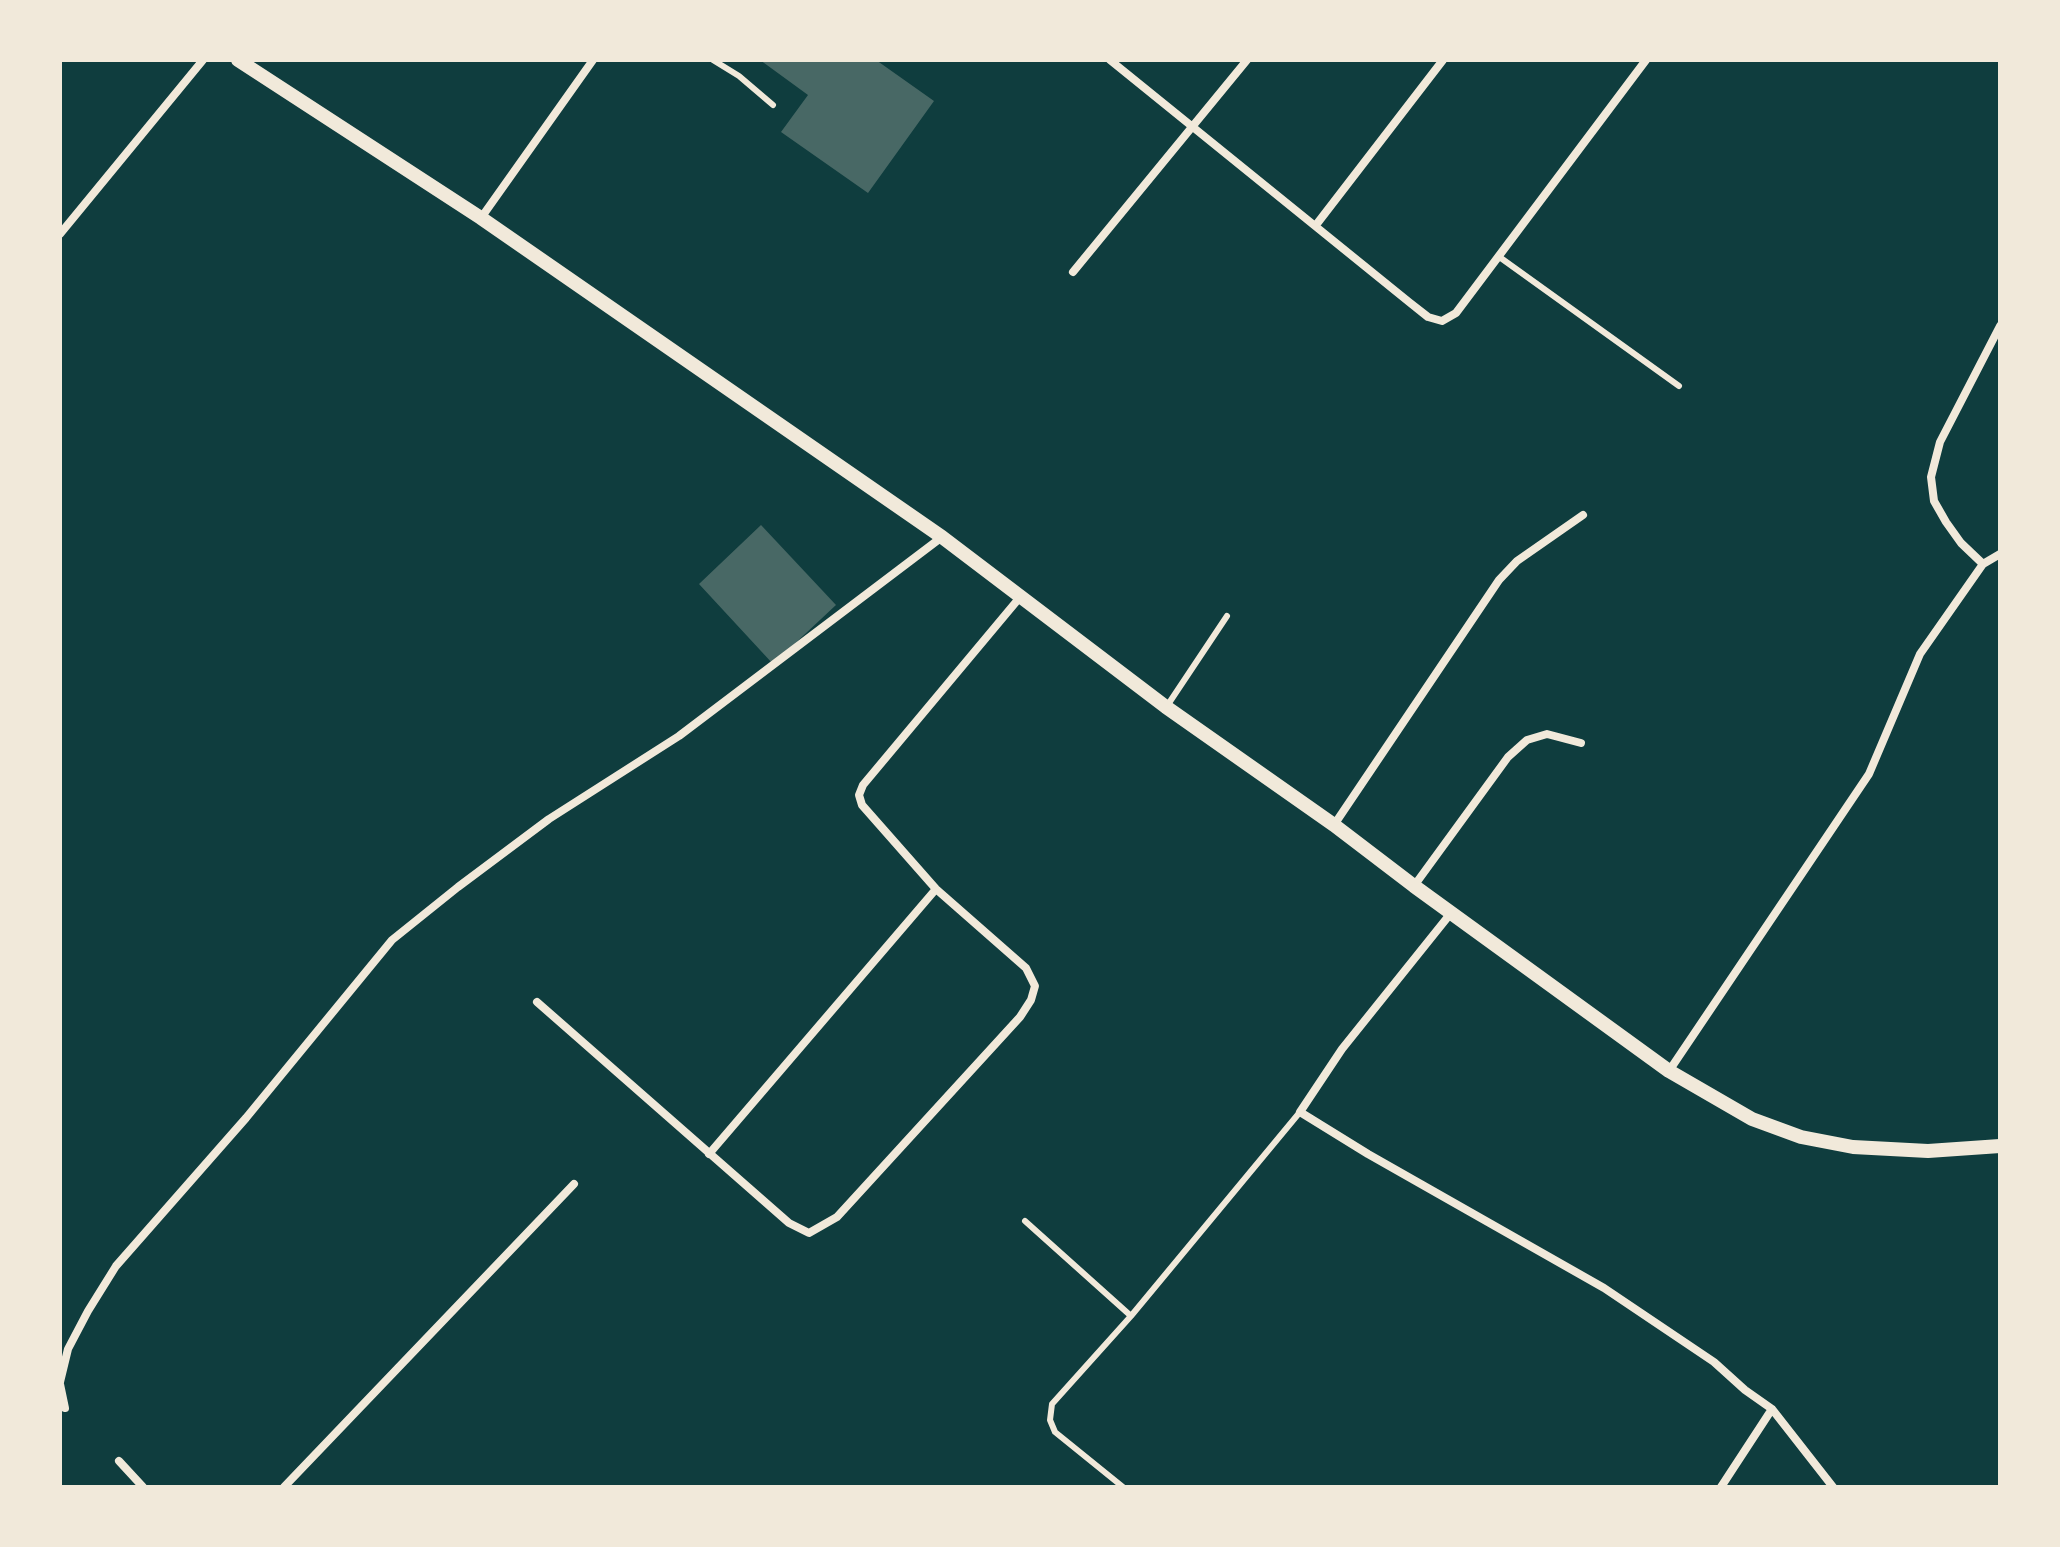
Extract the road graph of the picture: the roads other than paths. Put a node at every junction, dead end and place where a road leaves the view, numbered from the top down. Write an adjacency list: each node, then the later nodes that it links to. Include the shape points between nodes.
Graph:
1 (203, 60): 13 (street)
2 (238, 60): 11 (street)
3 (593, 60): 11 (street)
4 (713, 60): 9 (lane)
5 (1110, 60): 10 (street)
6 (1247, 60): 10 (street)
7 (1443, 60): 12 (street)
8 (1646, 60): 14 (street)
9 (773, 105)
10 (1194, 127): 12 (street); 15 (street)
11 (481, 218): 19 (street)
12 (1316, 225): 14 (street, via 1428,317 1442,321 1456,313)
13 (60, 234)
14 (1498, 256): 17 (lane)
15 (1073, 272)
16 (2000, 326): 21 (street, via 1940,442 1931,477 1934,501 1946,522)
17 (1679, 386)
18 (1583, 515): 26 (street, via 1517,561 1499,580)
19 (942, 537): 22 (street); 39 (street, via 679,736 549,819 392,940 116,1266)
20 (2000, 554): 21 (street)
21 (1983, 564): 31 (street, via 1920,654 1869,774)
22 (1021, 596): 24 (street); 28 (street, via 859,795 862,805)
23 (1227, 616): 24 (lane)
24 (1166, 707): 26 (street)
25 (1581, 743): 27 (street, via 1547,734 1527,740 1508,757)
26 (1334, 825): 27 (street)
27 (1414, 886): 29 (street)
28 (936, 889): 34 (street); 34 (street, via 1026,968 1035,986 1020,1017 822,1228 809,1233 789,1223)
29 (1451, 913): 31 (street); 32 (street, via 1342,1049)
30 (537, 1002): 34 (street)
31 (1669, 1071): 33 (street, via 1752,1119 1801,1137 1853,1147 1928,1151)
32 (1300, 1112): 37 (lane); 42 (street, via 1604,1288 1714,1362)
33 (2000, 1146)
34 (709, 1154)
35 (574, 1184): 45 (street)
36 (1025, 1221): 37 (lane)
37 (1131, 1316): 46 (lane, via 1052,1404 1050,1420 1055,1432)
38 (60, 1341): 39 (street)
39 (68, 1349): 40 (street)
40 (60, 1383): 41 (street)
41 (65, 1408)
42 (1772, 1409): 47 (street); 48 (street)
43 (119, 1461): 44 (street)
44 (143, 1487)
45 (284, 1487)
46 (1123, 1487)
47 (1721, 1487)
48 (1833, 1487)

